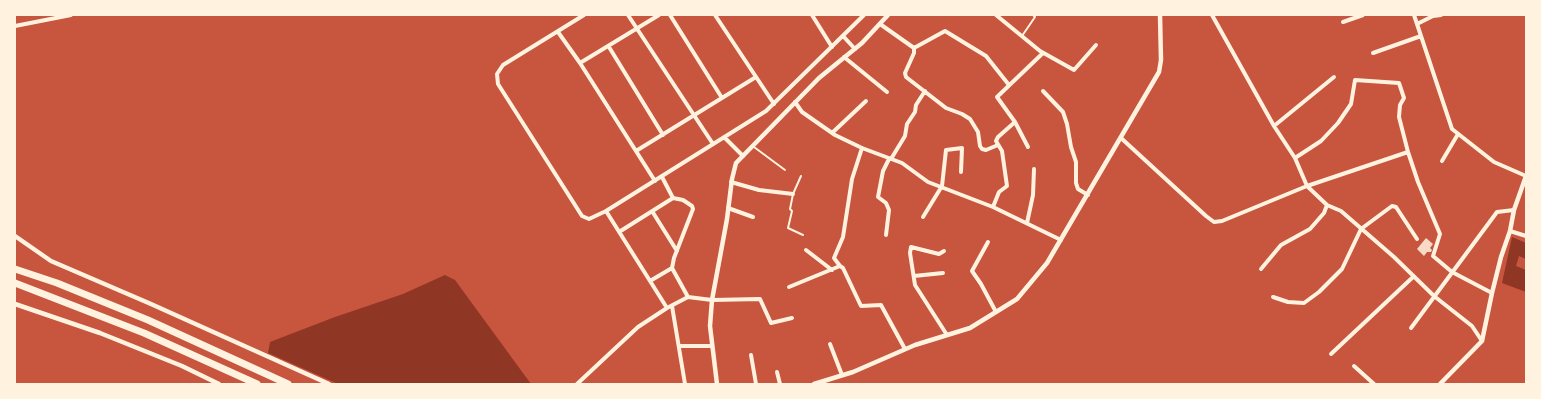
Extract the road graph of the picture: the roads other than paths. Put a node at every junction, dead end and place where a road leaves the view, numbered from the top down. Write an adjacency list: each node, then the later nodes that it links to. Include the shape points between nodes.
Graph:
1 (71, 15): 20 (street)
2 (584, 15): 22 (street)
3 (628, 15): 21 (street)
4 (659, 15): 21 (street)
5 (670, 15): 41 (street)
6 (715, 15): 35 (street)
7 (864, 15): 23 (street)
8 (888, 15): 18 (street)
9 (996, 15): 24 (street)
10 (1033, 15): 24 (lane, via 1035,17)
11 (1160, 15): 52 (street, via 1161,60 1158,72)
12 (1212, 15): 47 (street)
13 (1363, 15): 17 (street)
14 (1414, 15): 19 (street)
15 (1441, 15): 19 (street)
16 (814, 16): 28 (street)
17 (1343, 22)
18 (880, 24): 29 (street); 30 (street)
19 (1417, 24): 25 (street)
20 (15, 26)
21 (637, 28): 27 (street); 45 (street)
22 (558, 32): 34 (street); 81 (street, via 503,65 497,74 498,84 582,216 589,219)
23 (843, 36): 28 (street); 30 (street)
24 (1022, 36): 31 (street)
25 (1421, 36): 32 (street); 49 (street, via 1452,129)
26 (1096, 45): 31 (street, via 1074,70)
27 (608, 47): 34 (street); 50 (street)
28 (832, 47): 44 (street)
29 (914, 48): 37 (street, via 945,31 986,56); 38 (street, via 906,77)
30 (855, 49): 33 (street)
31 (1043, 53): 37 (street)
32 (1373, 53)
33 (844, 57): 40 (street); 43 (street)
34 (580, 63): 58 (street)
35 (756, 77): 41 (street); 44 (street)
36 (1334, 77): 47 (street)
37 (1009, 85): 46 (street, via 997,97)
38 (925, 91): 54 (street, via 946,108 970,119 978,132 982,149); 62 (street, via 905,136)
39 (1042, 91): 75 (street, via 1063,112 1076,162 1078,189)
40 (887, 92)
41 (722, 98): 45 (street)
42 (866, 101): 48 (street)
43 (795, 102): 48 (street, via 802,112); 55 (street)
44 (774, 104): 51 (street)
45 (695, 116): 50 (street); 53 (street)
46 (1015, 122): 54 (street, via 998,137); 56 (street)
47 (1274, 126): 61 (street)
48 (832, 133): 57 (street)
49 (1458, 134): 63 (street); 68 (street, via 1494,162)
50 (663, 135): 58 (street)
51 (724, 138): 53 (street); 60 (street)
52 (1121, 138): 73 (street, via 1214,222); 75 (street)
53 (713, 144): 69 (street)
54 (998, 145): 78 (street, via 1002,151 1007,186 998,192)
55 (752, 146): 60 (street); 65 (lane)
56 (1028, 147)
57 (862, 148): 62 (street); 99 (street, via 852,180 843,237 834,258)
58 (636, 151): 70 (street)
59 (1408, 152): 61 (street, via 1399,117 1404,98 1399,83 1354,80 1351,104 1338,123 1321,141); 73 (street); 104 (street, via 1440,234 1433,256)
60 (743, 156): 71 (street, via 736,163)
61 (1295, 158): 73 (street)
62 (890, 159): 72 (street, via 902,163 928,182); 90 (street, via 883,171 878,197 886,203 888,210)
63 (1442, 161)
64 (1034, 169): 85 (street)
65 (785, 170)
66 (961, 172): 72 (street, via 962,148 946,150)
67 (801, 176): 74 (lane)
68 (1526, 176): 80 (street)
69 (662, 177): 70 (street); 76 (street)
70 (654, 181): 81 (street)
71 (732, 182): 74 (street, via 759,190); 79 (street)
72 (942, 186): 78 (street); 84 (street)
73 (1308, 186): 77 (street)
74 (793, 194): 89 (lane, via 788,228)
75 (1088, 195): 94 (street)
76 (673, 198): 82 (street); 97 (street, via 683,200 693,209)
77 (1327, 204): 86 (street, via 1341,211); 102 (street, via 1310,229 1281,245)
78 (993, 207): 85 (street)
79 (728, 208): 83 (street); 115 (street)
80 (1514, 210): 87 (street); 104 (street, via 1497,212)
81 (606, 211): 88 (street)
82 (652, 211): 88 (street); 97 (street)
83 (753, 216)
84 (923, 217)
85 (1027, 223): 94 (street)
86 (1361, 229): 93 (street, via 1392,206 1396,207); 107 (street); 114 (street, via 1342,268 1304,303)
87 (1510, 231): 92 (street); 111 (street)
88 (619, 232): 108 (street)
89 (803, 235)
90 (886, 235)
91 (15, 236): 136 (street, via 51,261)
92 (1526, 236)
93 (1417, 239)
94 (1061, 240): 119 (street, via 1048,263 1017,299)
95 (988, 242): 119 (street, via 972,271)
96 (806, 250): 103 (street)
97 (677, 251): 100 (street)
98 (944, 251): 106 (street, via 939,254 911,247)
99 (840, 266): 103 (street); 127 (street, via 861,306 881,305)
100 (672, 268): 108 (street); 113 (street)
101 (15, 269): 135 (highway, via 148,320)
102 (1261, 269)
103 (832, 270): 110 (street)
104 (1452, 272): 111 (street); 112 (street)
105 (943, 273): 106 (street)
106 (914, 276): 122 (street, via 915,285)
107 (1413, 277): 112 (street); 128 (street)
108 (650, 281): 118 (street)
109 (15, 283): 134 (highway, via 144,333)
110 (788, 287)
111 (1492, 293): 123 (street)
112 (1434, 296): 121 (street); 123 (street, via 1472,326)
113 (688, 297): 115 (street); 117 (street)
114 (1273, 297)
115 (712, 300): 120 (street, via 760,299 771,324); 126 (street)
116 (15, 304): 133 (street, via 100,333)
117 (672, 306): 118 (street); 125 (street)
118 (667, 308): 137 (street, via 638,327)
119 (996, 312): 122 (street, via 970,328)
120 (792, 318)
121 (1410, 328)
122 (947, 335): 127 (street)
123 (1482, 341): 144 (street)
124 (830, 344): 132 (street)
125 (679, 346): 126 (street); 138 (street)
126 (712, 346): 139 (street)
127 (905, 349): 132 (street)
128 (1331, 354)
129 (750, 355): 140 (street)
130 (1354, 366): 143 (street)
131 (777, 372): 141 (street)
132 (842, 375): 142 (street)
133 (218, 384)
134 (256, 384)
135 (288, 384)
136 (329, 384)
137 (578, 384)
138 (685, 384)
139 (717, 384)
140 (756, 384)
141 (780, 384)
142 (814, 384)
143 (1374, 384)
144 (1440, 384)

